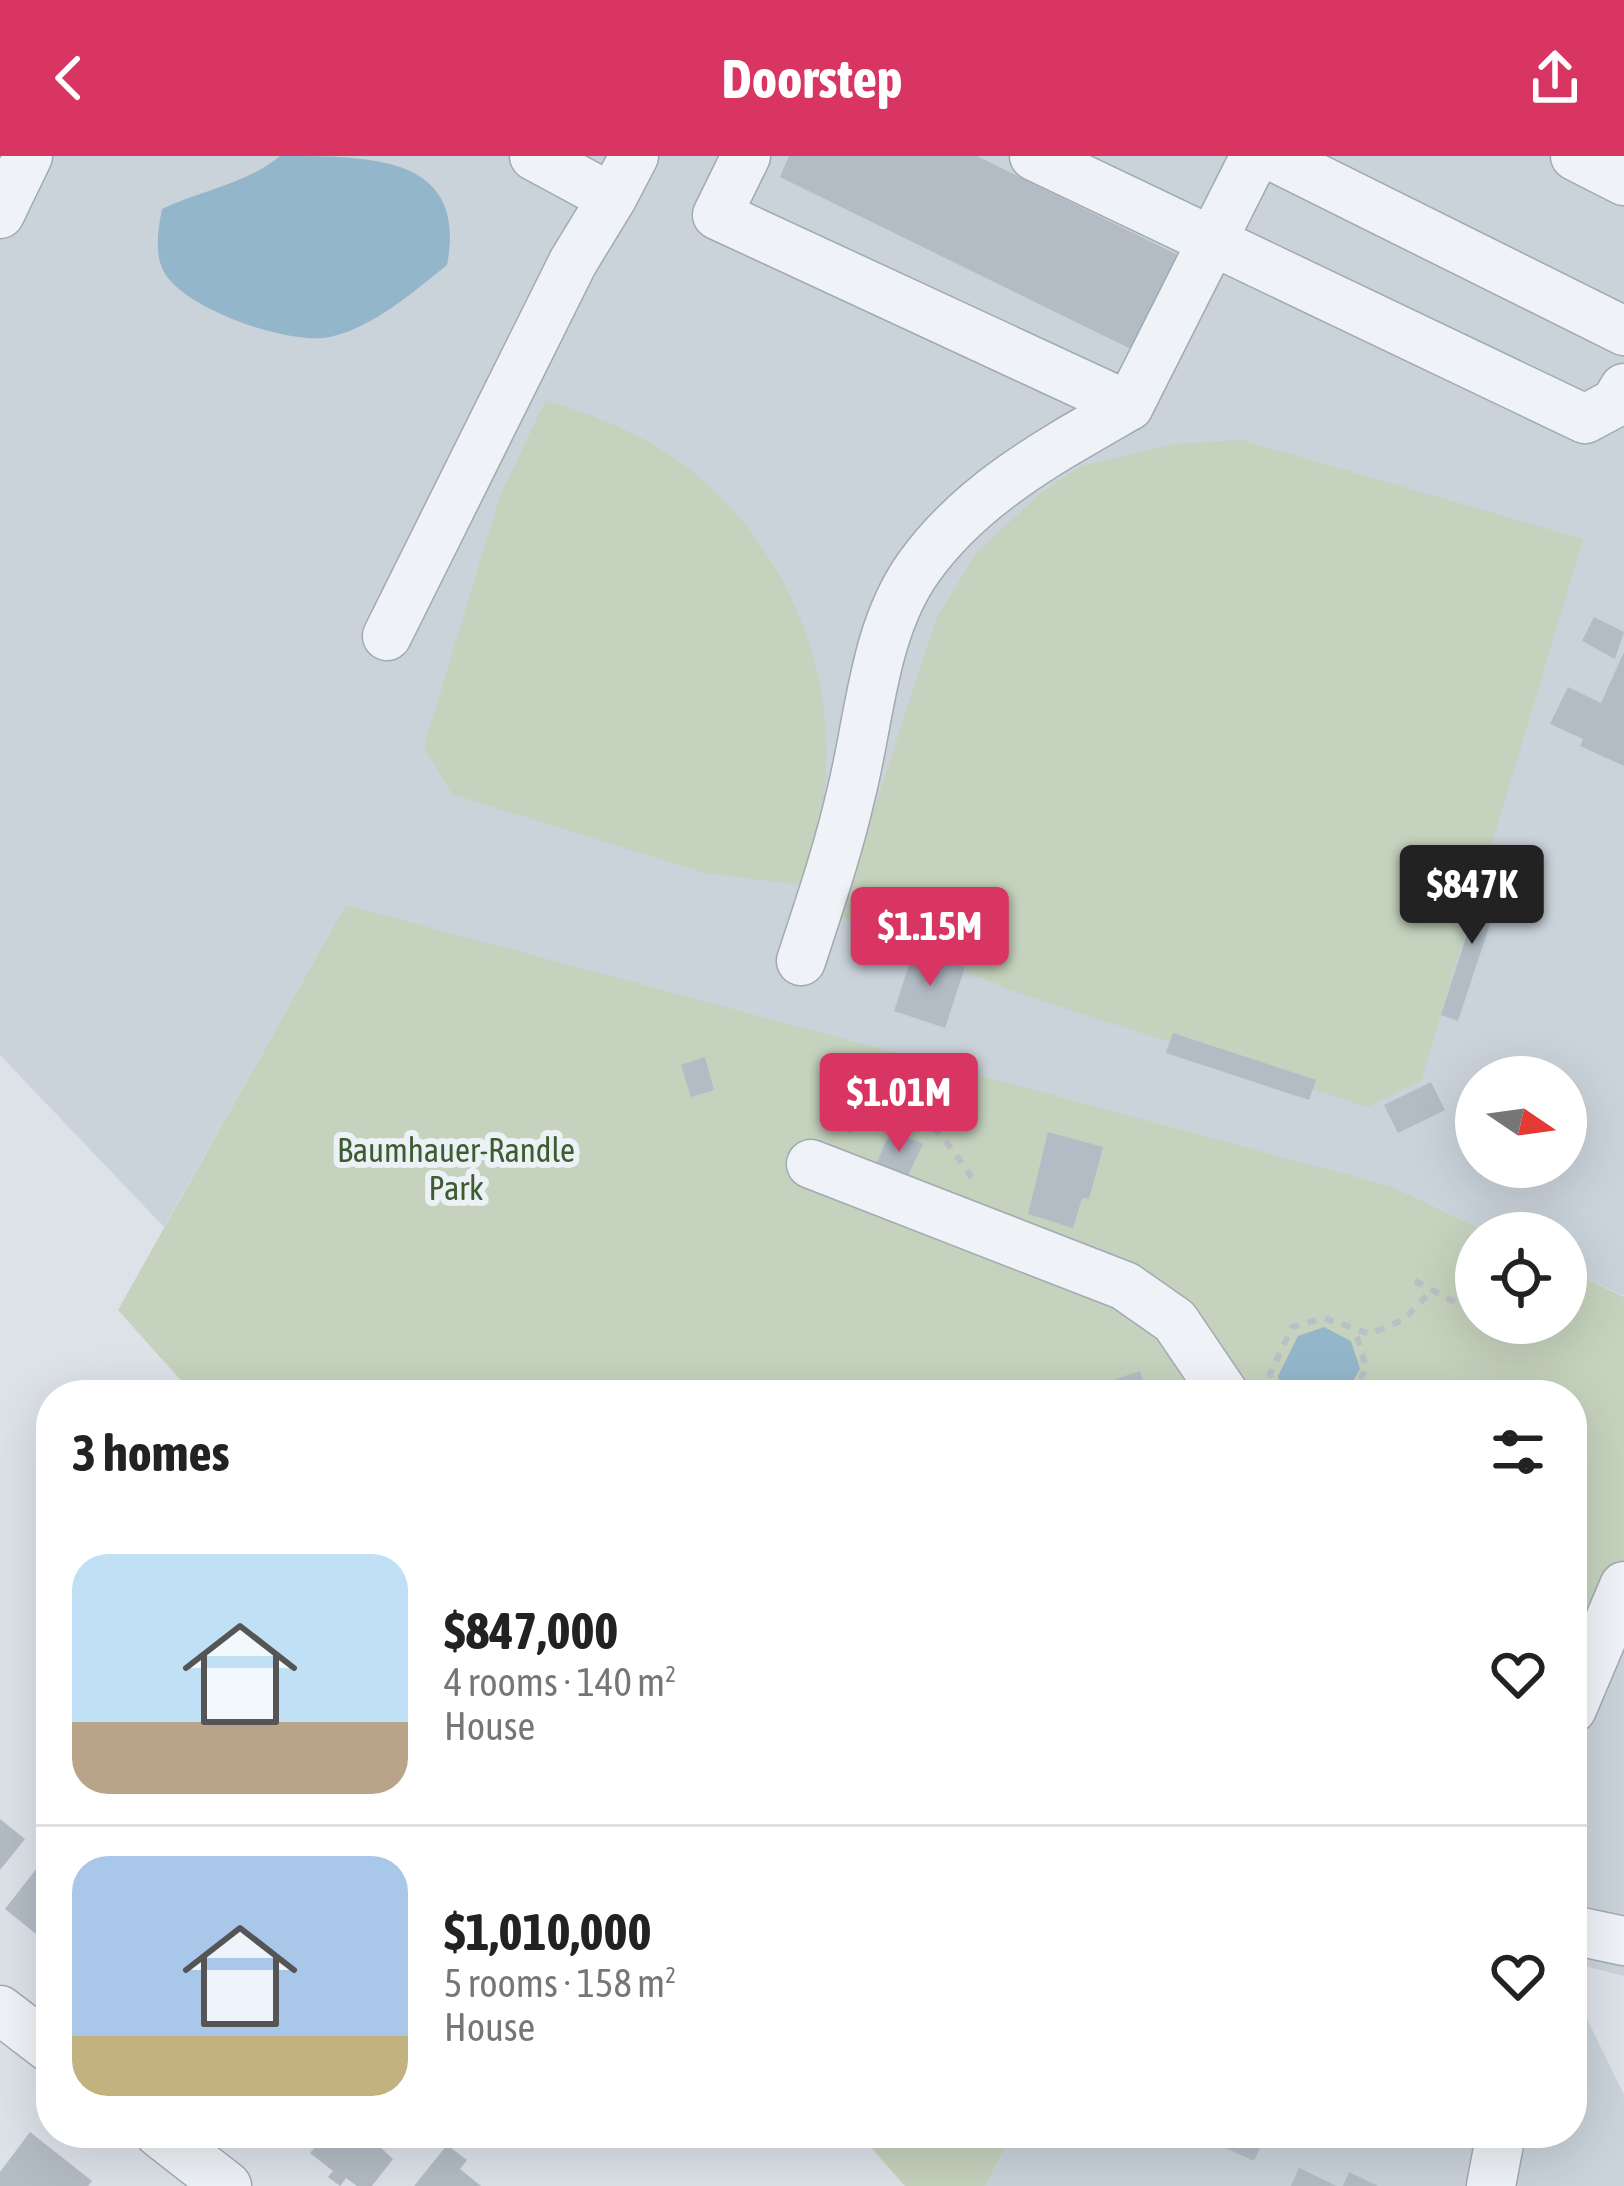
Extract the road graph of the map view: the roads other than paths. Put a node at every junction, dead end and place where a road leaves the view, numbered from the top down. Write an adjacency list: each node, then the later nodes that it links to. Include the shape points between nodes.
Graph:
1 (28, 156): 10 (street)
2 (534, 156): 8 (street)
3 (746, 156): 14 (street, via 717,214)
4 (1034, 156): 11 (street)
5 (1255, 156): 11 (street)
6 (1272, 156): 12 (street)
7 (1575, 156): 9 (street)
8 (623, 177): 15 (street)
9 (1624, 181)
10 (0, 214)
11 (1210, 243): 13 (street, via 1585,419 1615,403); 14 (street)
12 (1624, 331)
13 (1624, 388)
14 (1129, 406): 16 (street, via 1023,467 972,509 895,607 846,815)
15 (387, 636)
16 (801, 961)
17 (828, 1171): 18 (street, via 1125,1286 1174,1321)
18 (1215, 1380)
19 (1624, 1586): 20 (street)
20 (1587, 1673)
21 (1587, 1933): 22 (street)
22 (1624, 1941)
23 (0, 2010): 24 (street)
24 (36, 2038)
25 (178, 2148): 27 (street)
26 (1498, 2148): 28 (street)
27 (227, 2186)
28 (1491, 2186)

